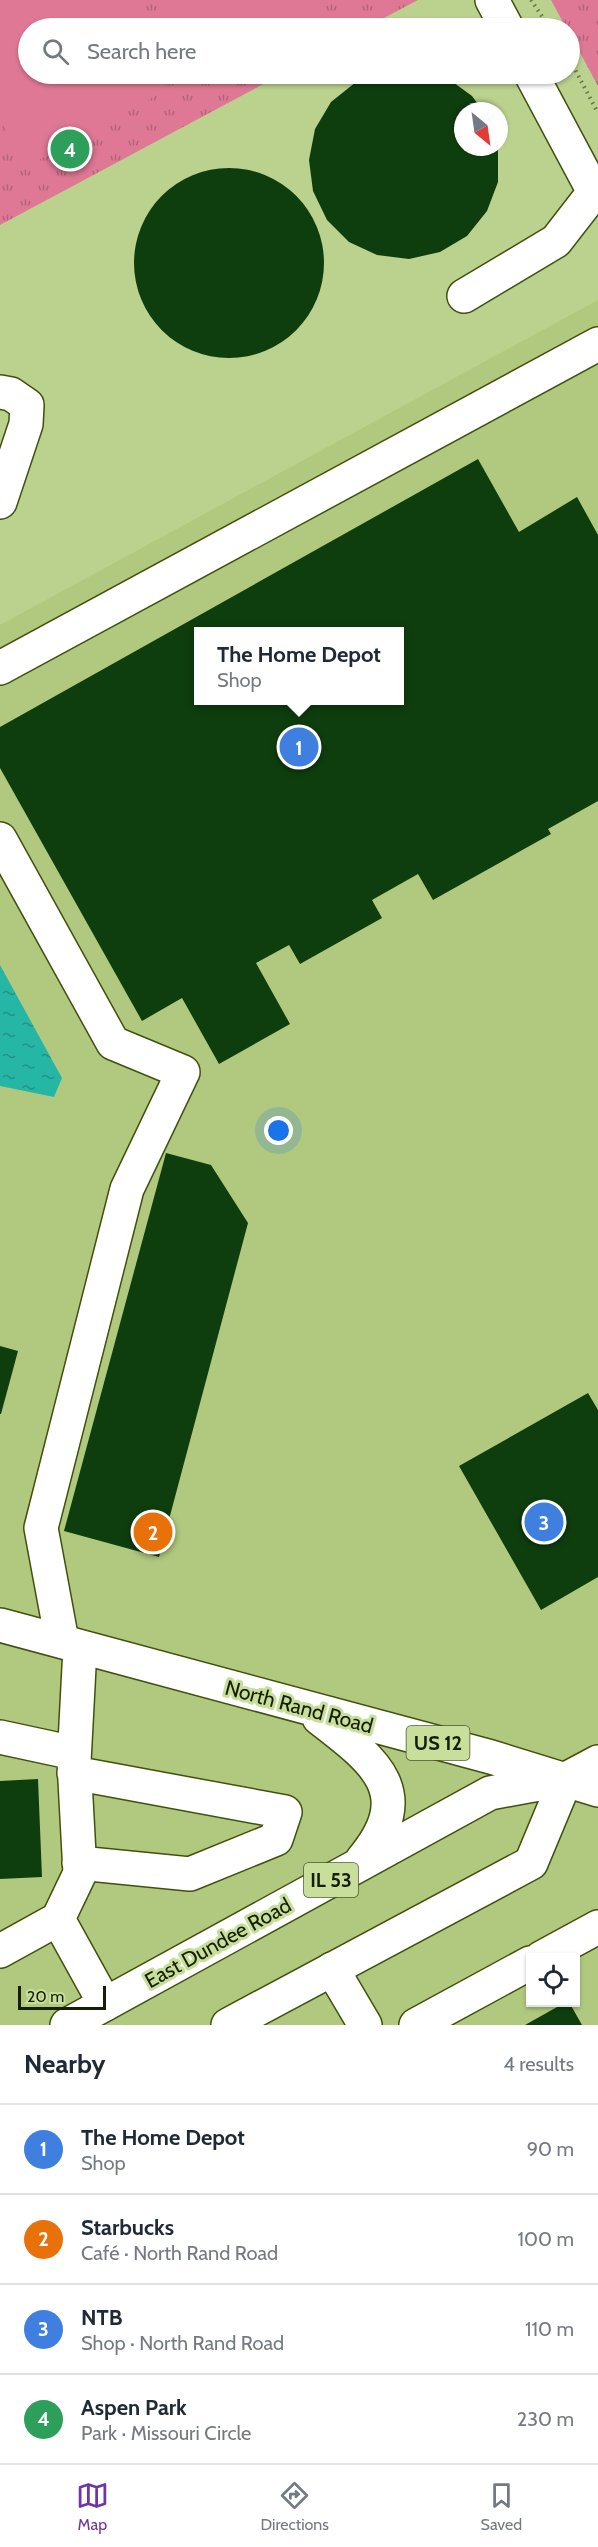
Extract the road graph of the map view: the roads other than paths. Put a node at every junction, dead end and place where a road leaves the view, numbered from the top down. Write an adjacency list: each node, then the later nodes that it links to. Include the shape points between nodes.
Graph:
1 (492, 0): 2 (main road)
2 (502, 18)
3 (536, 84): 4 (main road, via 594,192 556,241)
4 (464, 296)
5 (598, 344): 8 (main road)
6 (0, 392): 7 (main road, via 27,405 26,424)
7 (0, 502)
8 (0, 668)
9 (0, 839): 11 (main road, via 113,1043 183,1072 127,1189 41,1528)
10 (0, 1625): 11 (main road, North Rand Road / US 12)
11 (71, 1644): 12 (main road, North Rand Road / US 12); 15 (main road)
12 (308, 1710): 16 (main road, North Rand Road / US 12); 19 (main road, via 364,1752 382,1780 390,1805 387,1825)
13 (0, 1737): 15 (main road)
14 (598, 1762): 16 (main road, East Dundee Road)
15 (74, 1763): 18 (main road); 18 (main road, via 285,1812 276,1839 190,1874)
16 (566, 1779): 17 (main road, North Rand Road / US 12); 19 (main road, East Dundee Road / IL 53, via 490,1793); 25 (main road, via 531,1863)
17 (598, 1790)
18 (79, 1863): 20 (main road, via 80,1873)
19 (358, 1866): 26 (main road, East Dundee Road / IL 53)
20 (58, 1919): 22 (main road); 26 (main road)
21 (598, 1927): 23 (main road)
22 (0, 1951)
23 (551, 1953)
24 (526, 1967): 27 (main road)
25 (332, 1969): 29 (main road); 30 (main road)
26 (105, 2004): 28 (main road, East Dundee Road / IL 53)
27 (465, 2014): 31 (main road)
28 (67, 2025)
29 (228, 2025)
30 (365, 2025)
31 (416, 2025)

